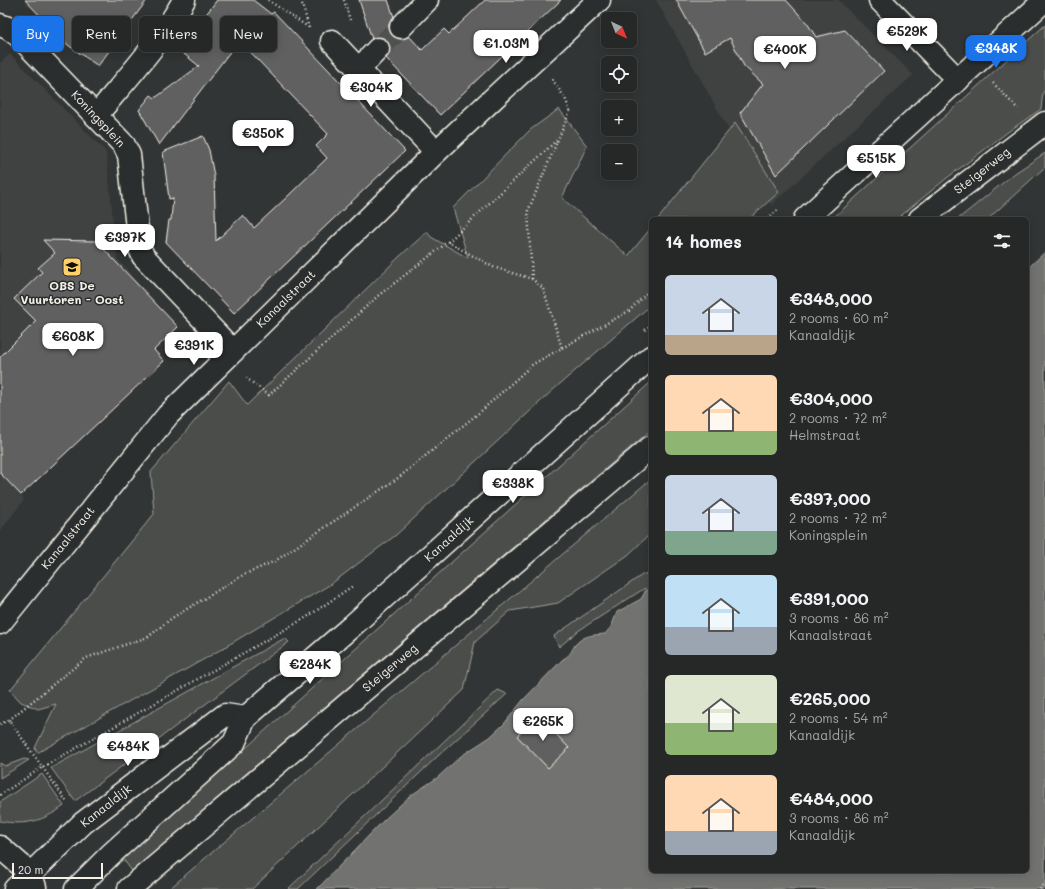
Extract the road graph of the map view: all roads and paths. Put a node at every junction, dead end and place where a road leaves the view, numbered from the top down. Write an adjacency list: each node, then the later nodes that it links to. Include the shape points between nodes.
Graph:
1 (184, 0): 17 (street, via 151,48)
2 (268, 0): 9 (path)
3 (427, 0): 8 (street)
4 (599, 0): 12 (street, Kanaalstraat)
5 (880, 0): 14 (street)
6 (1045, 0): 14 (street)
7 (0, 25): 17 (street, Koningsplein, via 20,36)
8 (401, 27)
9 (308, 28)
10 (332, 41): 13 (street)
11 (378, 50): 13 (street)
12 (537, 58): 19 (path, via 566,98 570,111); 20 (street, Kanaalstraat)
13 (358, 70): 20 (street)
14 (958, 80): 21 (street)
15 (994, 84): 16 (path)
16 (1021, 112)
17 (96, 116): 29 (street, Koningsplein, via 124,145 129,155 139,246 143,256)
18 (1045, 123): 22 (street, Steigerweg)
19 (558, 139): 23 (path); 24 (path, via 528,211)
20 (436, 152): 29 (street, Kanaalstraat)
21 (807, 217)
22 (923, 217)
23 (448, 242): 24 (path, via 493,267); 29 (path, via 379,295 269,395)
24 (532, 279): 28 (path, via 542,288)
25 (649, 291): 28 (path, via 630,311)
26 (649, 327): 27 (path)
27 (640, 335)
28 (562, 348): 35 (path, via 533,364 480,412 398,478 282,557 236,579 172,618 148,637 86,658)
29 (228, 356): 33 (street, Kanaalstraat, via 168,415)
30 (649, 360): 34 (street, Kanaaldijk, via 352,626)
31 (649, 449): 42 (street, Steigerweg)
32 (359, 582): 37 (path, via 307,616)
33 (0, 623)
34 (245, 718): 40 (street, Kanaaldijk, via 225,715 83,823); 44 (street, Kanaaldijk, via 234,743)
35 (9, 720): 36 (path); 37 (path)
36 (0, 724)
37 (41, 768): 38 (path)
38 (0, 794)
39 (0, 847): 40 (street)
40 (33, 881): 43 (street, Kanaaldijk)
41 (1045, 884): 45 (path)
42 (133, 886)
43 (15, 889)
44 (76, 889)
45 (1040, 889)

